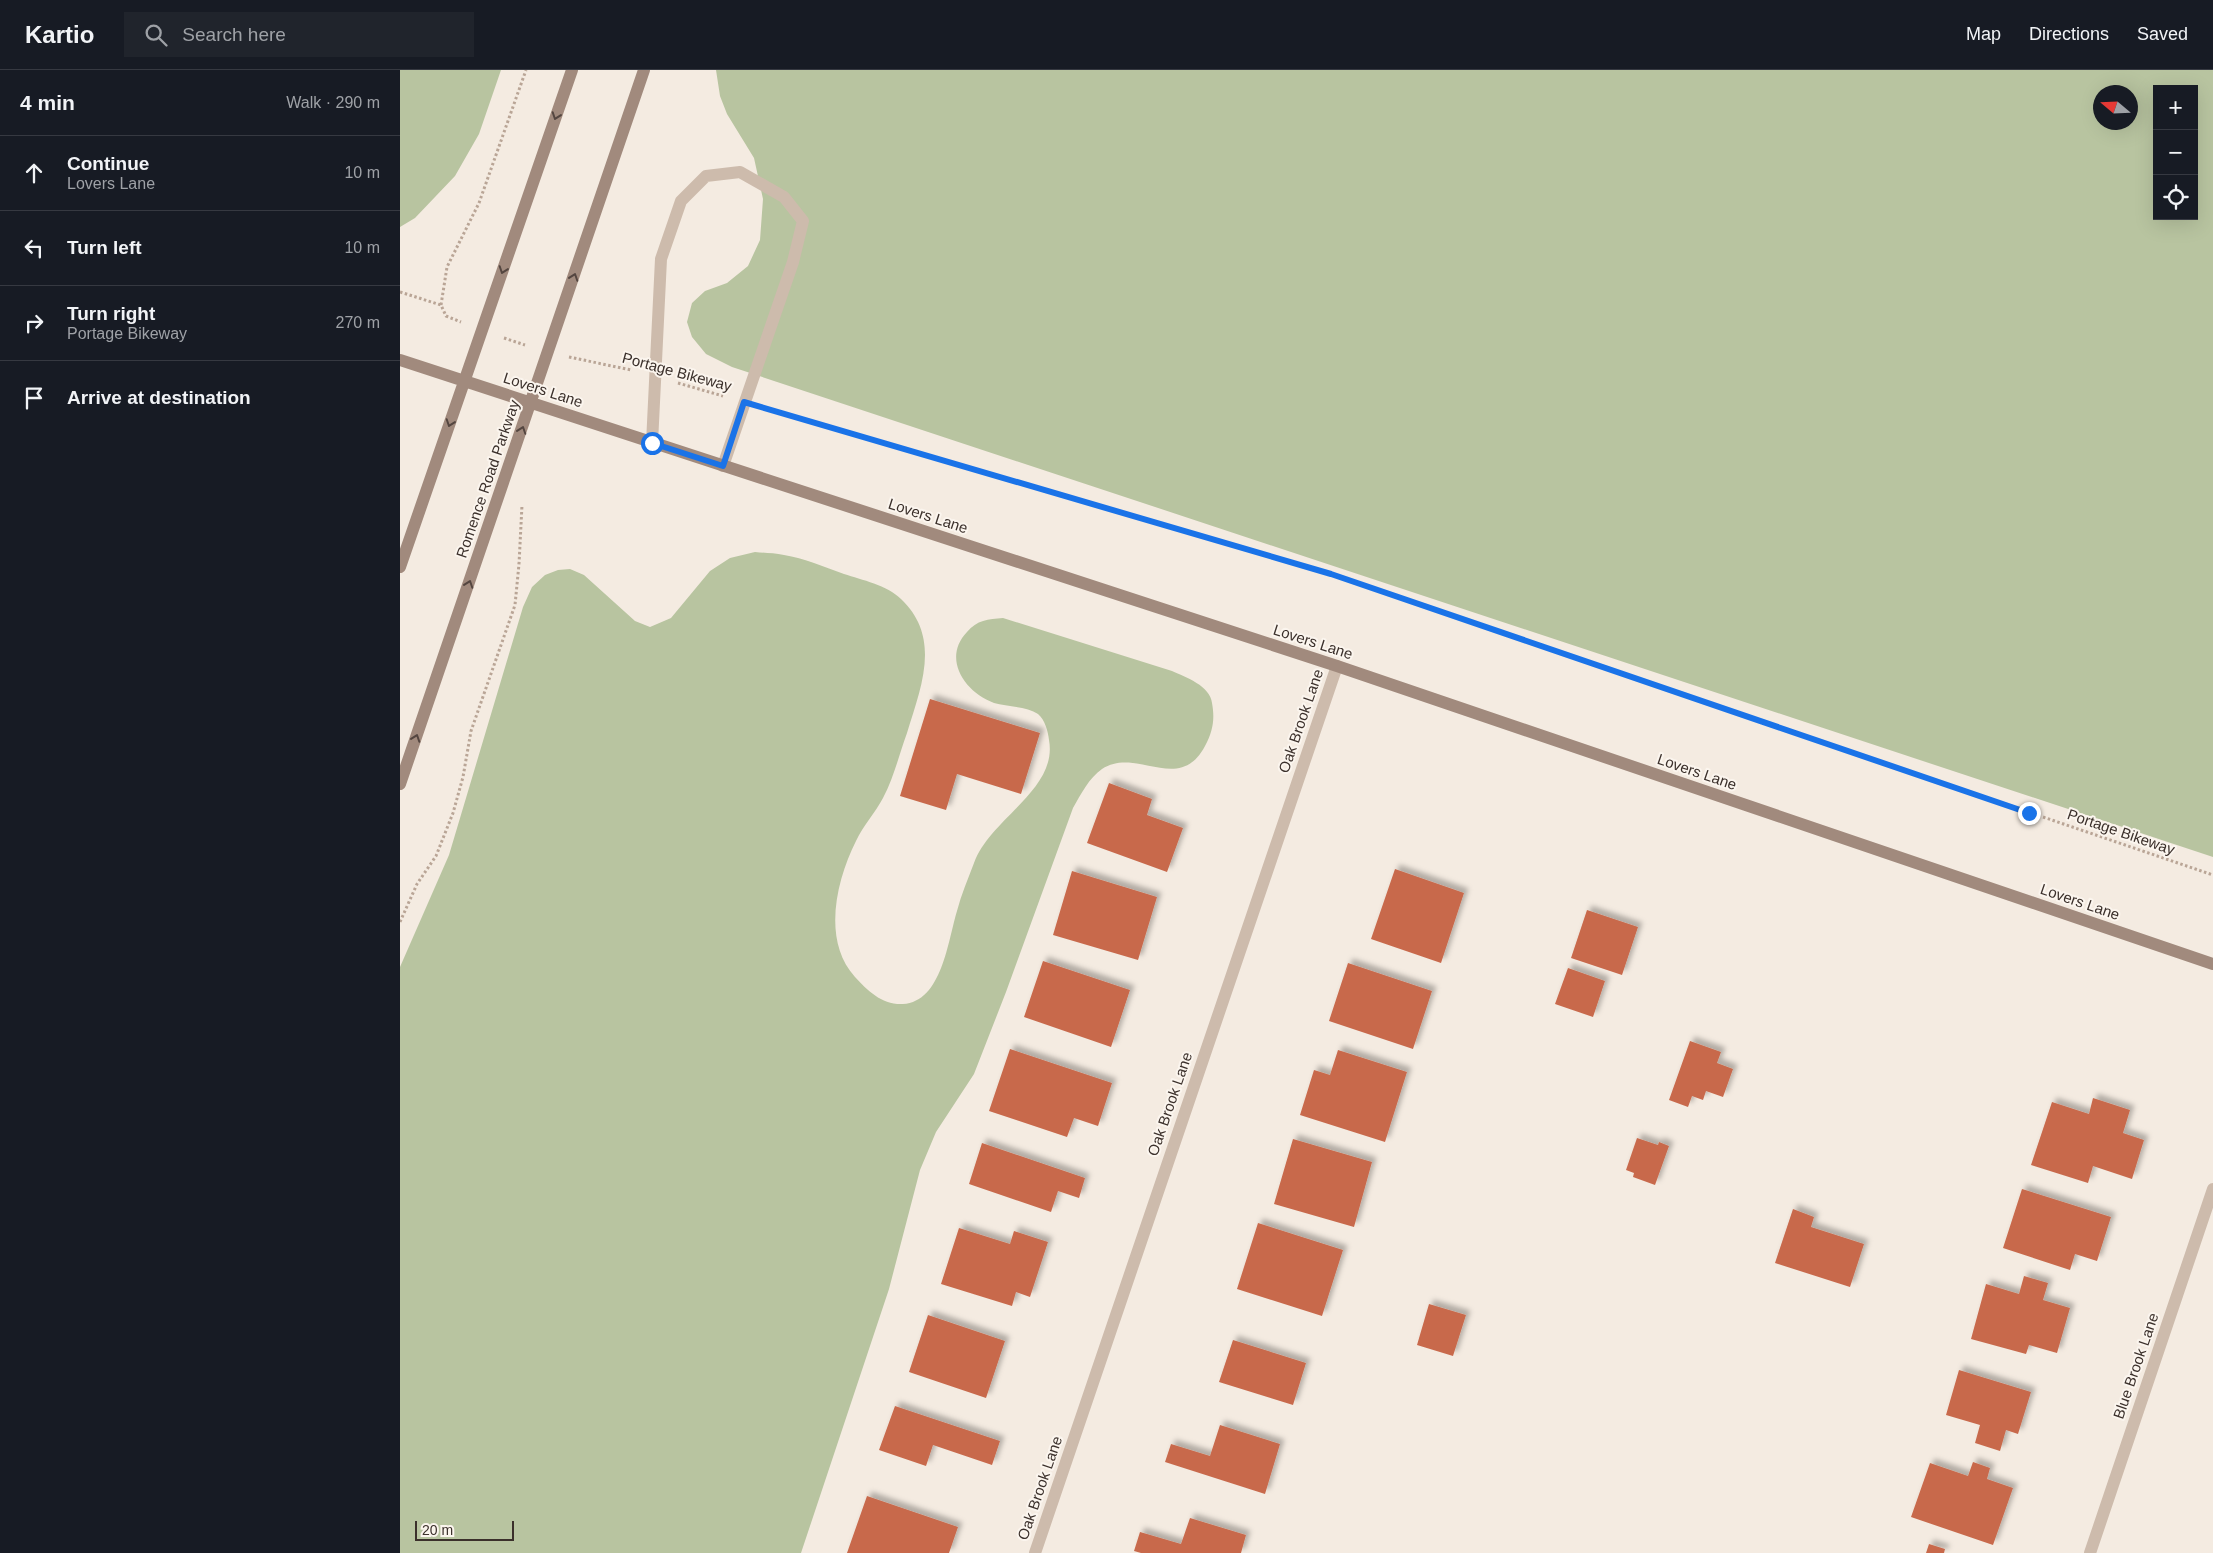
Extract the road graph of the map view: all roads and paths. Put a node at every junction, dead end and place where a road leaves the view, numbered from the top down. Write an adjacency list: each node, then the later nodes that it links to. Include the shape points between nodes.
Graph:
1 (526, 70): 5 (path, via 480,203 447,267)
2 (572, 70): 10 (street, one-way to 10)
3 (644, 70): 12 (street, Romence Road Parkway, one-way to 3)
4 (400, 292): 5 (path)
5 (441, 305): 6 (path)
6 (446, 316)
7 (562, 354): 9 (path, Portage Bikeway)
8 (400, 360): 10 (street, Lovers Lane)
9 (656, 376): 11 (path, Portage Bikeway); 11 (street, via 661,259 681,201 706,176 740,172 784,196 803,221 793,262); 13 (street)
10 (465, 382): 12 (street, Lovers Lane); 16 (street, one-way to 16)
11 (744, 402): 14 (street); 19 (path, Portage Bikeway, via 1331,574)
12 (531, 403): 13 (street, Lovers Lane); 18 (street, Romence Road Parkway, one-way to 12)
13 (652, 443): 14 (street, Lovers Lane)
14 (723, 466): 17 (street, Lovers Lane)
15 (522, 497): 20 (path, via 515,605 471,731 464,777 453,813 436,856 417,884)
16 (400, 567)
17 (1337, 666): 21 (street, Lovers Lane); 23 (street, Oak Brook Lane)
18 (400, 784)
19 (2213, 875)
20 (400, 922)
21 (2213, 964)
22 (2213, 1189): 24 (street, Blue Brook Lane)
23 (1035, 1553)
24 (2090, 1553)

